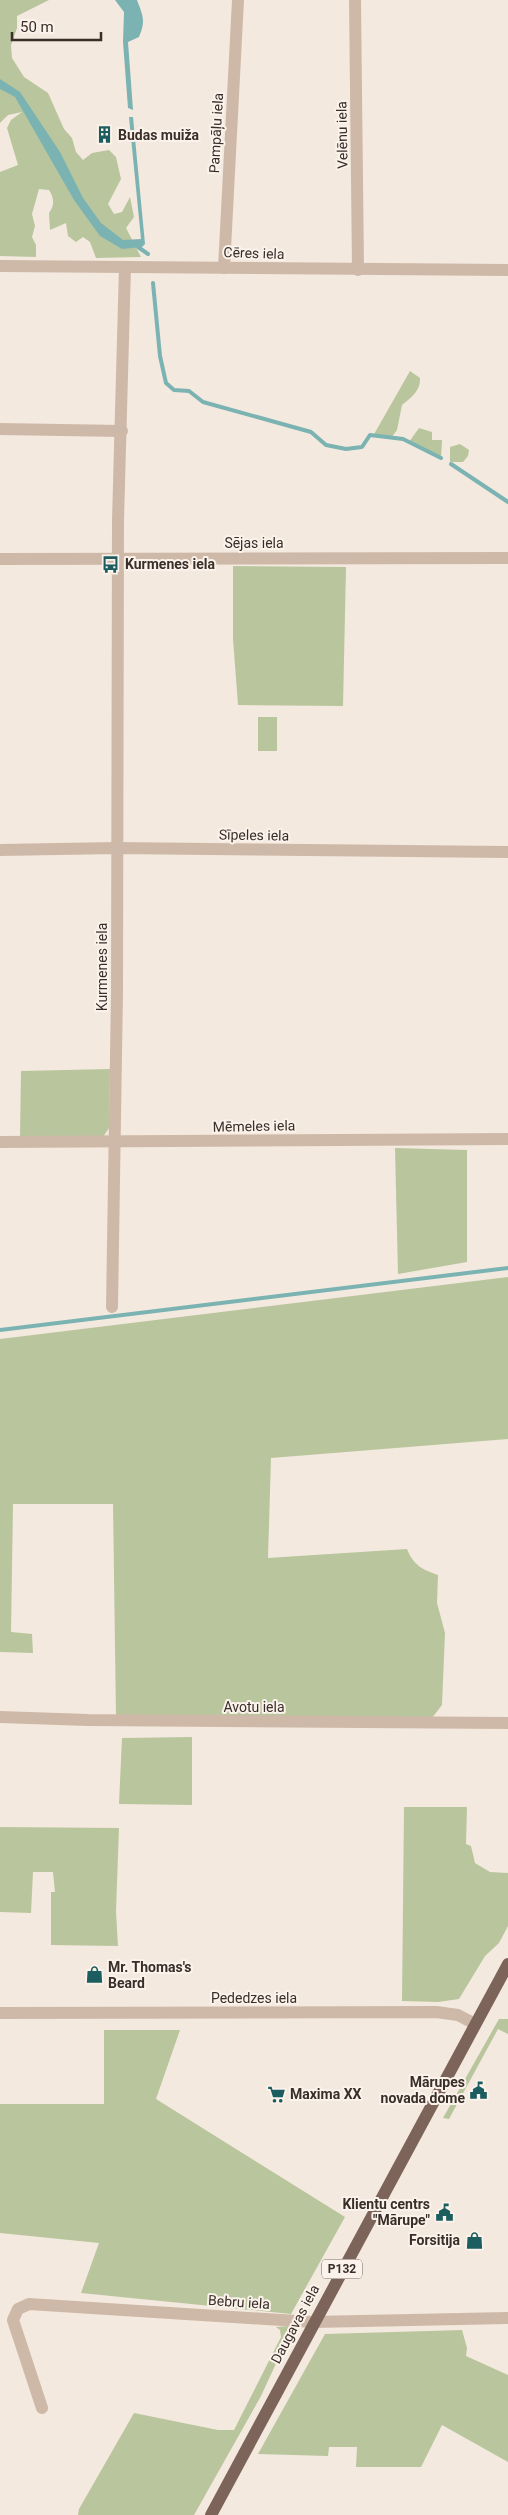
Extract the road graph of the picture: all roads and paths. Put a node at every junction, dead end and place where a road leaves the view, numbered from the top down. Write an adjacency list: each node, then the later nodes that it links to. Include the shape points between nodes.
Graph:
1 (238, 0): 5 (street, Pampāļu iela)
2 (355, 0): 6 (street, Velēnu iela)
3 (0, 266): 4 (street, Cēres iela)
4 (125, 268): 5 (street, Cēres iela); 9 (street, Kurmenes iela)
5 (224, 268): 6 (street, Cēres iela)
6 (358, 270): 7 (street, Cēres iela)
7 (508, 270)
8 (0, 429): 9 (street)
9 (122, 431): 10 (street, Kurmenes iela)
10 (118, 558): 11 (street, Sējas iela); 12 (street, Sējas iela); 13 (street, Kurmenes iela)
11 (508, 558)
12 (0, 559)
13 (116, 848): 14 (street, Sīpeles iela); 15 (street, Sīpeles iela); 18 (street, Kurmenes iela, via 118,992)
14 (0, 850)
15 (508, 852)
16 (508, 1139): 18 (street, Mēmeles iela)
17 (0, 1142): 18 (street, Mēmeles iela)
18 (114, 1142): 19 (street, Kurmenes iela)
19 (112, 1307)
20 (0, 1717): 21 (street, Avotu iela)
21 (508, 1723)
22 (508, 1964): 24 (main road, Daugavas iela / P132)
23 (0, 2013): 24 (street, Pededzes iela, via 436,2012 458,2015)
24 (476, 2024): 26 (main road, Daugavas iela / P132)
25 (508, 2318): 26 (street, Bebru iela)
26 (313, 2322): 27 (street, Bebru iela, via 29,2304 18,2308 12,2320); 28 (main road, Daugavas iela / P132)
27 (42, 2408)
28 (211, 2515)

